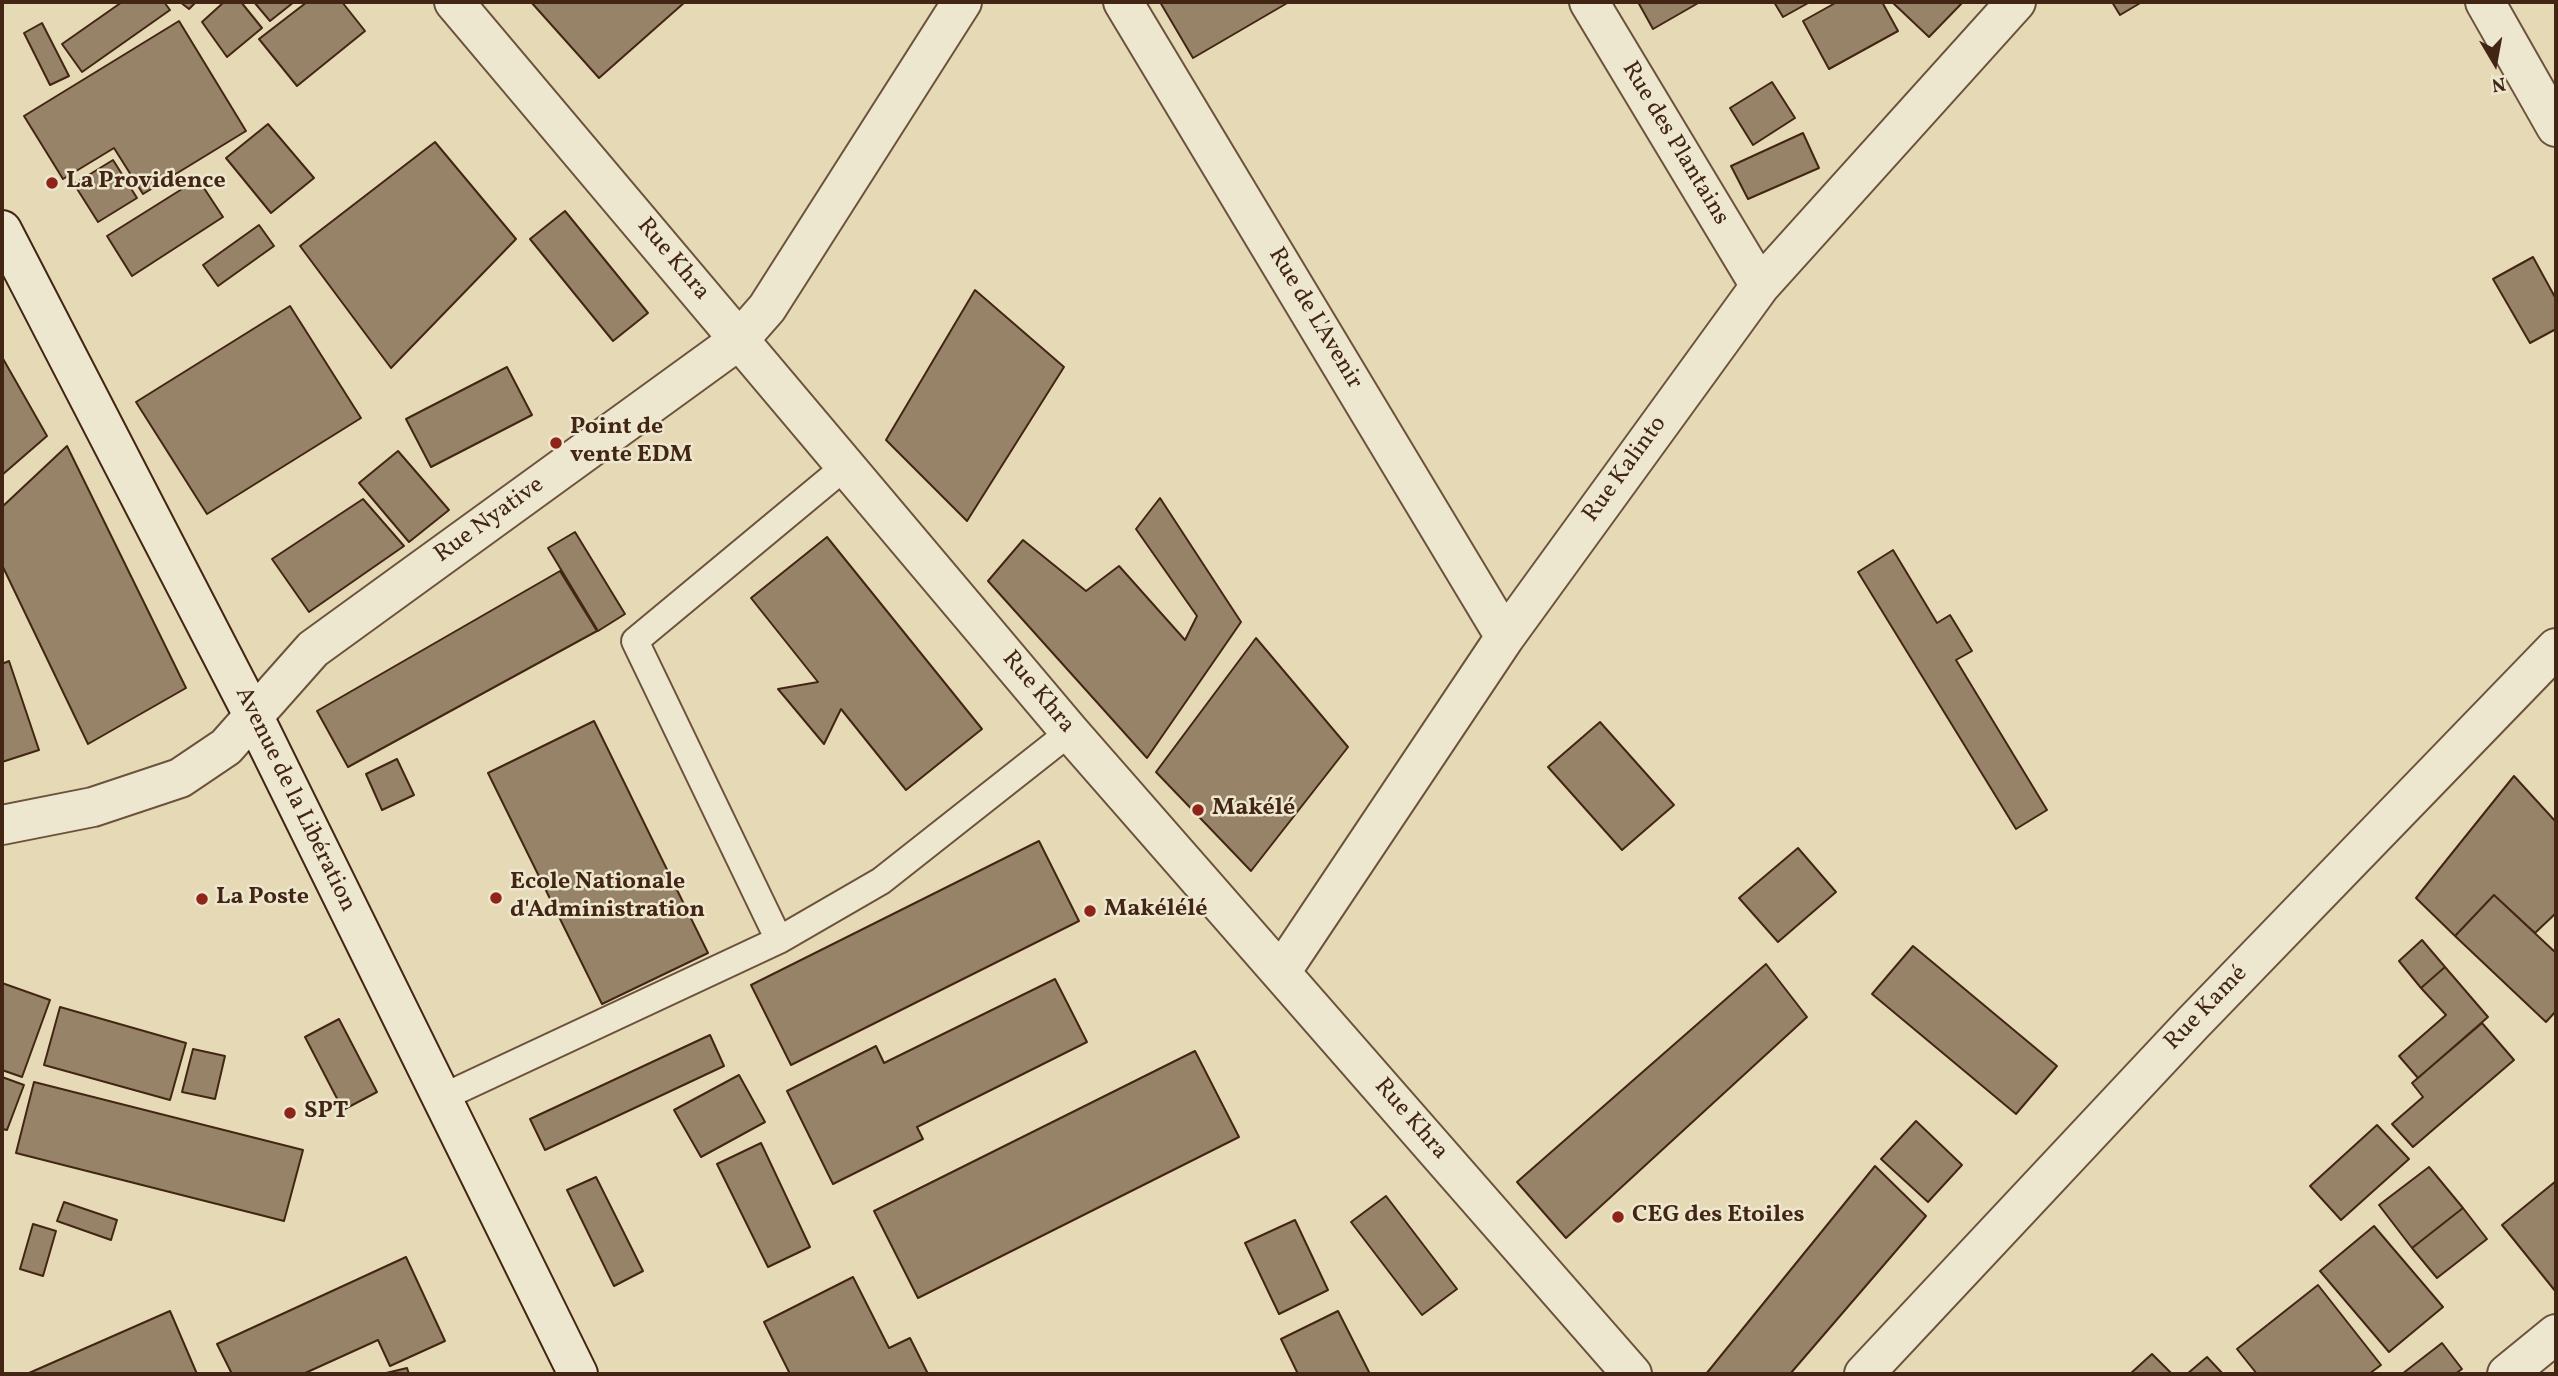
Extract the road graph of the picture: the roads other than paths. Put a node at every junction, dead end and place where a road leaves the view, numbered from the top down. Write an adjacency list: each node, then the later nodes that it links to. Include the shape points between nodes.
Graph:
1 (454, 2): 10 (street, Rue Khra)
2 (962, 2): 10 (street, Rue Nyative, via 767,308)
3 (1123, 2): 12 (street, Rue de L'Avenir)
4 (1589, 2): 9 (street, Rue des Plantains)
5 (2016, 2): 9 (street, Rue Kalinto)
6 (2485, 2): 7 (street)
7 (2556, 127)
8 (2, 230): 14 (street, Avenue de la Libération)
9 (1760, 286): 12 (street, Rue Kalinto)
10 (739, 340): 11 (street, Rue Khra); 14 (street, Rue Nyative, via 313,649)
11 (847, 465): 15 (street, Rue Khra); 17 (lane, via 635,641)
12 (1505, 637): 18 (street, Rue Kalinto)
13 (2556, 648): 23 (street, Rue Kamé, via 2193,1023)
14 (254, 717): 16 (street, Rue Nyative, via 226,747 180,778 93,807); 19 (street, Avenue de la Libération)
15 (1070, 732): 17 (lane, via 881,881); 18 (street, Rue Khra)
16 (2, 825)
17 (779, 940): 19 (lane)
18 (1281, 972): 22 (street, Rue Khra)
19 (441, 1098): 21 (street, Avenue de la Libération)
20 (2556, 1334): 24 (street)
21 (578, 1374)
22 (1632, 1374)
23 (1864, 1374)
24 (2507, 1374)

